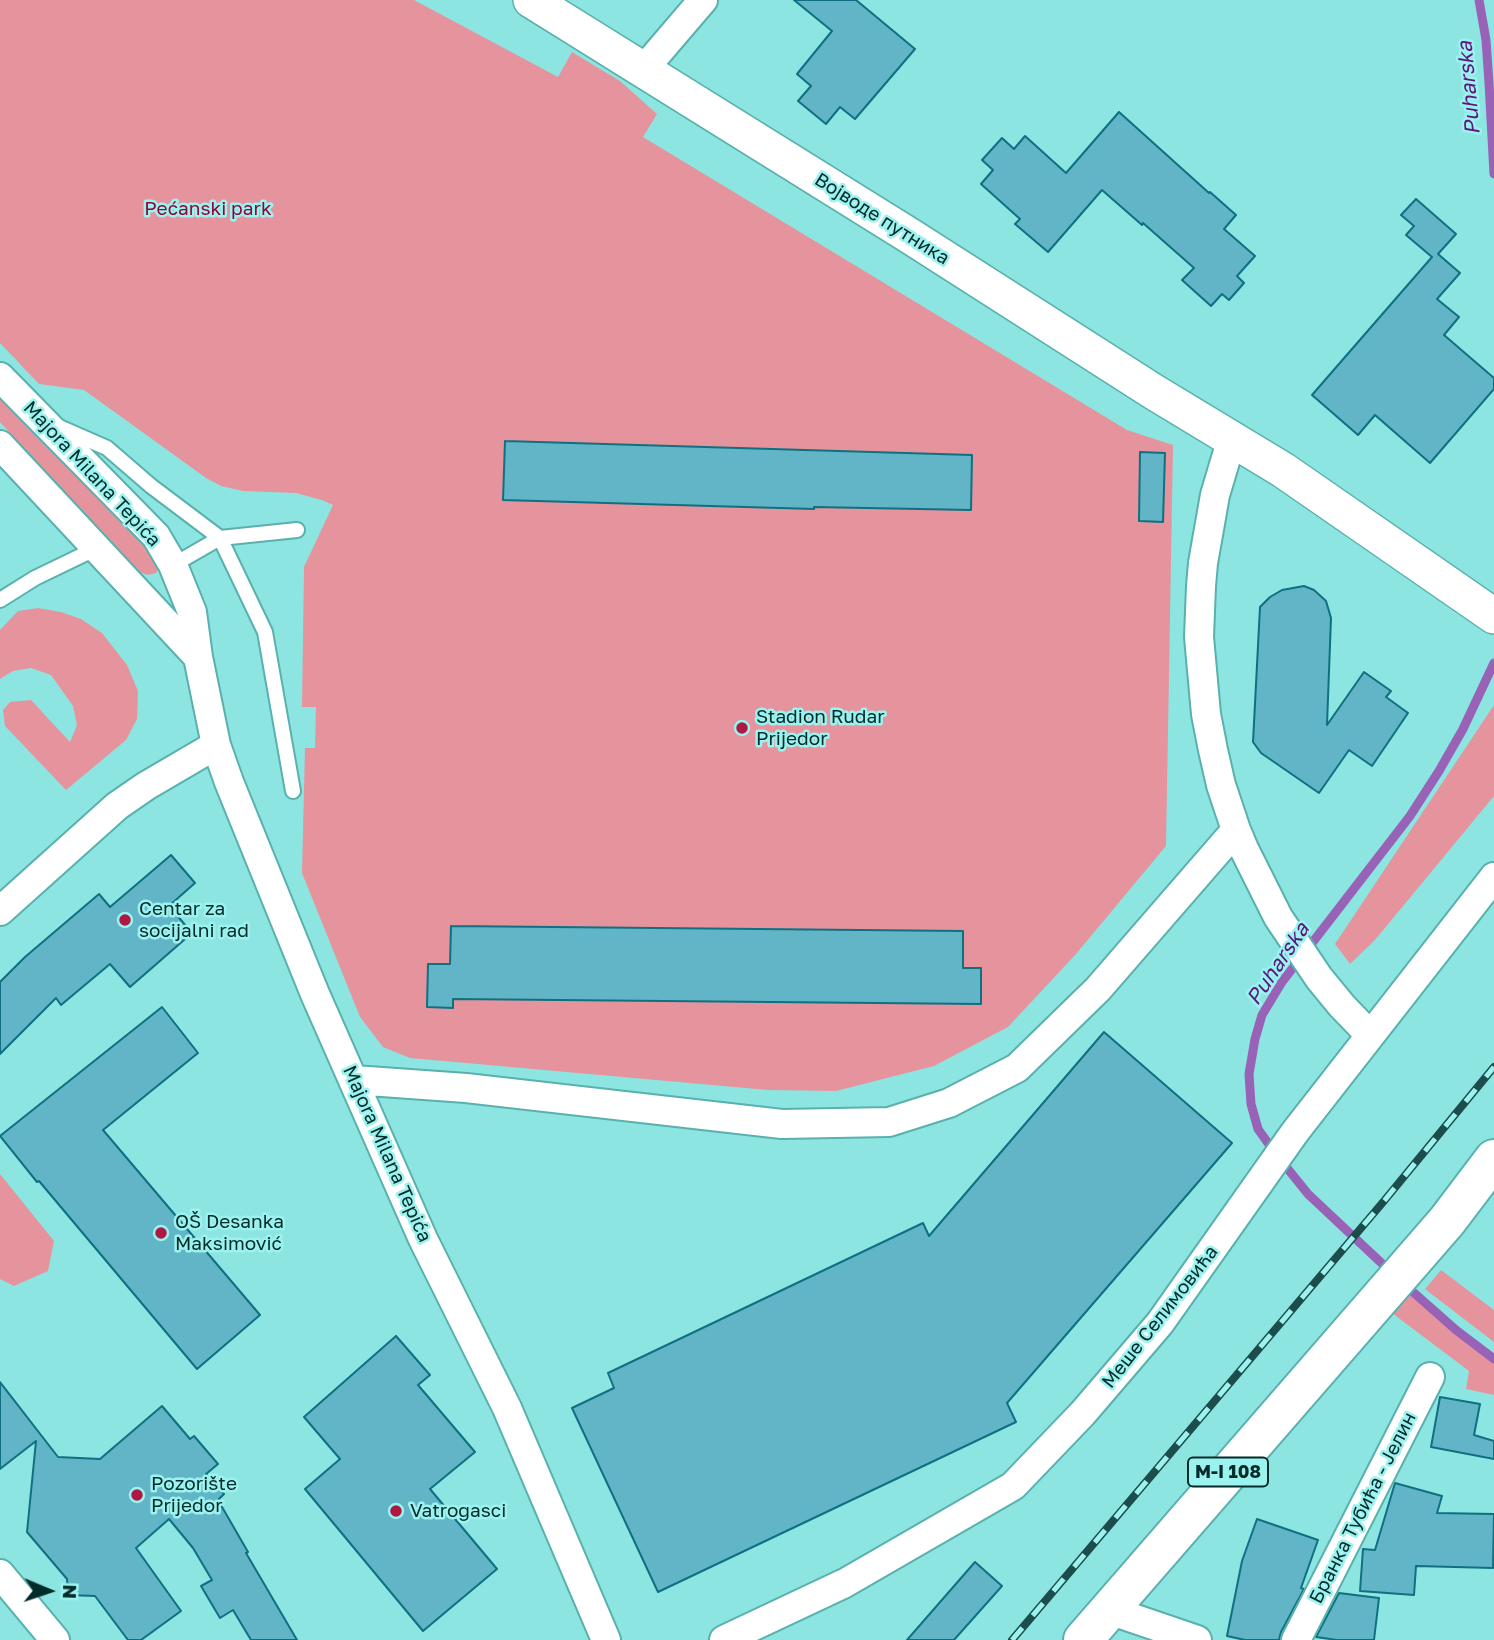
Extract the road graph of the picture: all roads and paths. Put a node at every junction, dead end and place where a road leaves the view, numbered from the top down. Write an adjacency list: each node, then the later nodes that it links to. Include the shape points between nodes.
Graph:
1 (704, 0): 3 (street)
2 (542, 3): 3 (street, Војводе путника)
3 (644, 69): 6 (street, Војводе путника)
4 (0, 377): 5 (street, Majora Milana Tepića)
5 (41, 420): 9 (lane, via 107,448); 11 (street, Majora Milana Tepića, via 156,536)
6 (1232, 438): 13 (street, Војводе путника); 17 (street, via 1215,495 1203,562 1199,637 1213,750)
7 (0, 445): 10 (street)
8 (297, 530): 9 (lane)
9 (220, 538): 11 (lane); 16 (lane, via 265,632)
10 (97, 548): 12 (lane); 14 (street)
11 (173, 565): 14 (street, Majora Milana Tepića, via 192,612)
12 (0, 600)
13 (1494, 616)
14 (198, 657): 15 (street, Majora Milana Tepića)
15 (216, 745): 19 (street, via 117,806); 21 (street, Majora Milana Tepića)
16 (293, 791)
17 (1236, 830): 20 (street, via 1278,917 1319,978); 21 (street, via 1098,989 1017,1068 949,1103 889,1122 782,1124)
18 (1494, 877): 20 (street, Меше Селимовића)
19 (0, 911)
20 (1370, 1035): 30 (street, Меше Селимовића, via 1160,1323 1013,1486 845,1583)
21 (354, 1080): 29 (street, Majora Milana Tepića, via 423,1239 507,1408)
22 (1494, 1158): 24 (main road, M-I 108)
23 (1494, 1185): 24 (main road, M-I 108)
24 (1436, 1234): 27 (main road, M-I 108)
25 (1430, 1377): 33 (street, Бранка Тубића - Јелин)
26 (0, 1574): 28 (street)
27 (1109, 1610): 31 (main road, M-I 108); 32 (street)
28 (55, 1640)
29 (606, 1640)
30 (724, 1640)
31 (1083, 1640)
32 (1197, 1640)
33 (1296, 1640)

